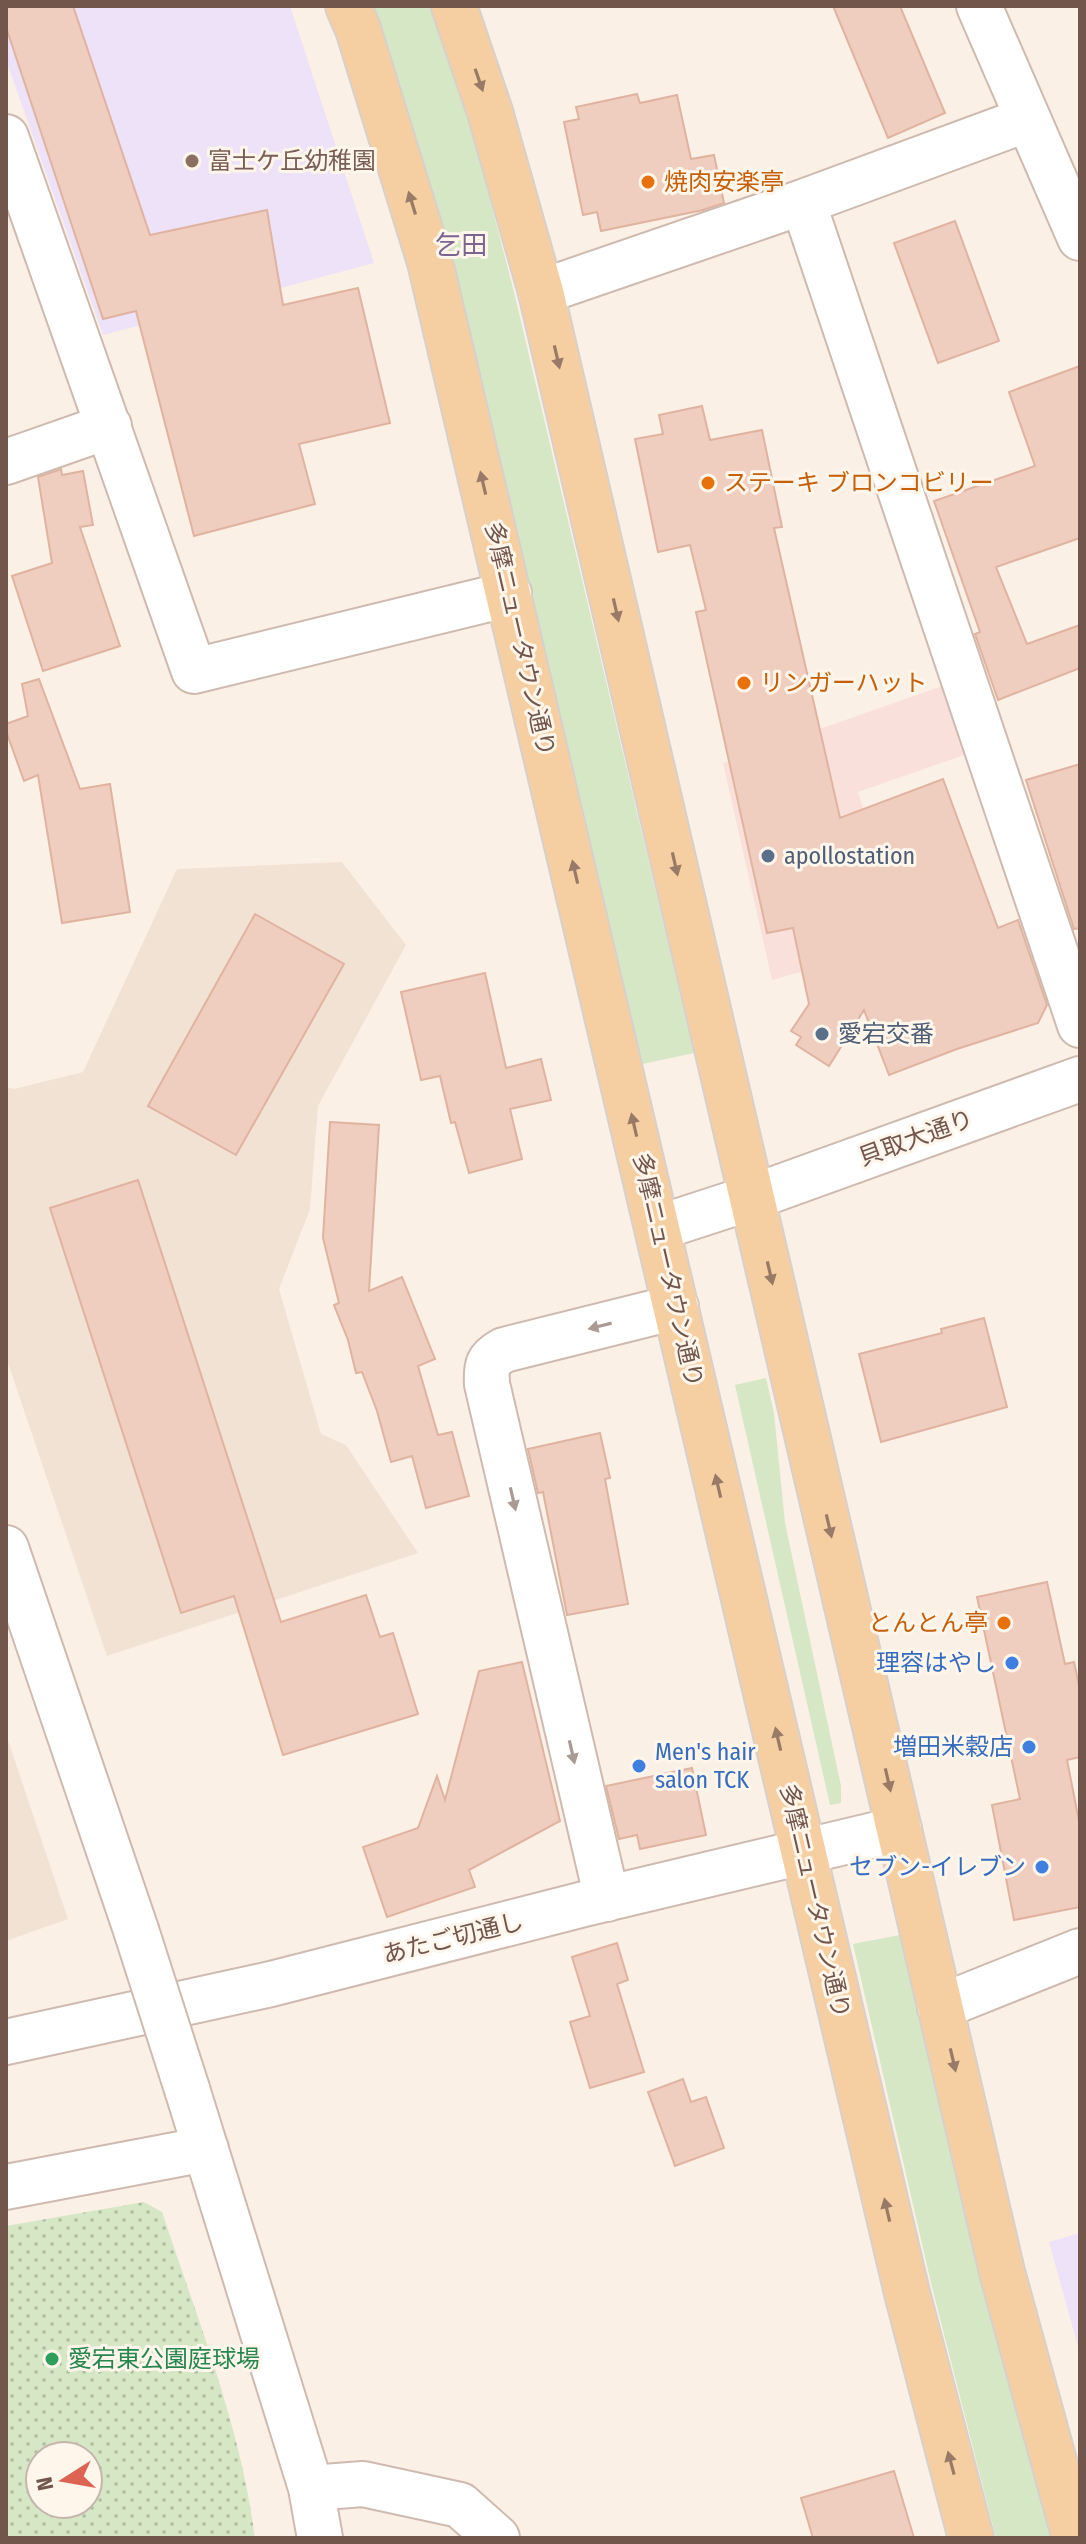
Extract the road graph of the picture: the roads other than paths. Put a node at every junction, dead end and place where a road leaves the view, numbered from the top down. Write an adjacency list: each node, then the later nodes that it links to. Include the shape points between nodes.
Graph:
1 (348, 6): 11 (main road, 多摩ニュータウン通り, one-way to 1, via 430,262)
2 (454, 6): 8 (main road, one-way to 8)
3 (979, 6): 4 (street)
4 (1028, 119): 6 (street); 7 (street)
5 (6, 137): 9 (street)
6 (803, 202): 8 (street); 12 (street)
7 (1080, 238)
8 (541, 292): 14 (main road, one-way to 14)
9 (109, 426): 10 (street); 11 (street, via 194,671)
10 (6, 462)
11 (509, 594): 15 (main road, 多摩ニュータウン通り, one-way to 11)
12 (1080, 1025)
13 (1080, 1079): 14 (street, 貝取大通り)
14 (753, 1197): 15 (street, 貝取大通り); 18 (main road, one-way to 18)
15 (658, 1228): 16 (main road, 多摩ニュータウン通り)
16 (676, 1307): 19 (main road, 多摩ニュータウン通り, one-way to 16); 20 (street, one-way to 20, via 504,1350 486,1365)
17 (6, 1548): 24 (street, bridge)
18 (899, 1829): 19 (street, あたご切通し); 22 (main road)
19 (804, 1852): 20 (street, あたご切通し); 29 (main road, 多摩ニュータウン通り, one-way to 19, via 907,2293)
20 (607, 1899): 23 (street, あたご切通し, via 271,1984)
21 (1080, 1951): 22 (street)
22 (940, 2007): 30 (main road, one-way to 30, via 1002,2272)
23 (6, 2042)
24 (206, 2149): 25 (street); 26 (street)
25 (6, 2187)
26 (311, 2488): 27 (street); 28 (street, via 363,2484 460,2505)
27 (320, 2538)
28 (497, 2538)
29 (971, 2538)
30 (1075, 2538)

